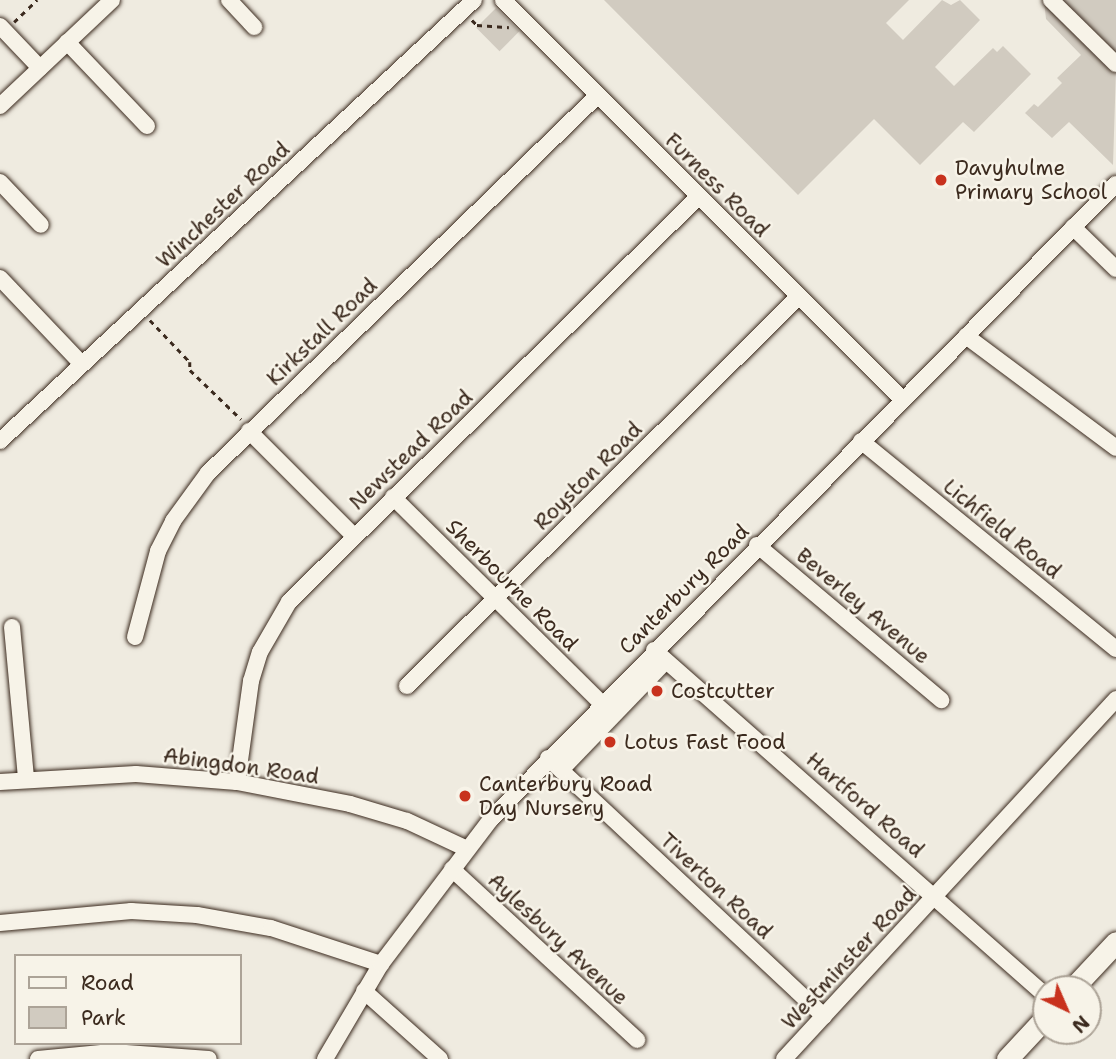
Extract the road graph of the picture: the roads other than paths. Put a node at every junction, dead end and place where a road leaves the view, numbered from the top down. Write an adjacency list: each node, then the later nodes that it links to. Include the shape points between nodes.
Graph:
1 (112, 0): 8 (street)
2 (229, 0): 6 (street)
3 (503, 0): 11 (street, Furness Road)
4 (1051, 0): 9 (street)
5 (468, 5): 23 (street, Winchester Road)
6 (254, 27)
7 (2, 28): 10 (street)
8 (67, 42): 10 (street); 13 (street)
9 (1116, 64)
10 (40, 68): 12 (street)
11 (598, 95): 16 (street, Furness Road); 25 (street, Kirkstall Road)
12 (0, 106)
13 (147, 126)
14 (0, 182): 17 (street)
15 (1116, 184): 18 (street, Canterbury Road)
16 (699, 196): 21 (street, Furness Road); 29 (street, Newstead Road)
17 (41, 225)
18 (1073, 227): 19 (street); 22 (street, Canterbury Road)
19 (1116, 269)
20 (0, 278): 23 (street)
21 (799, 296): 24 (street, Furness Road); 32 (street, Royston Road)
22 (966, 336): 24 (street, Canterbury Road); 28 (street)
23 (82, 364): 26 (street, Winchester Road)
24 (902, 399): 27 (street, Canterbury Road)
25 (249, 431): 30 (street); 34 (street, Kirkstall Road, via 208,473 173,521 146,582)
26 (0, 441)
27 (861, 441): 31 (street, Canterbury Road); 35 (street, Lichfield Road)
28 (1116, 448)
29 (393, 497): 30 (street, Newstead Road); 32 (street, Sherbourne Road)
30 (353, 535): 46 (street, Newstead Road, via 289,602 260,652 246,710)
31 (757, 545): 36 (street, Canterbury Road); 40 (street, Beverley Avenue)
32 (495, 599): 38 (street, Royston Road); 41 (street, Sherbourne Road)
33 (12, 626): 44 (street)
34 (135, 638)
35 (1116, 649)
36 (654, 650): 37 (street, Hartford Road); 41 (street, Canterbury Road)
37 (666, 661): 43 (street); 49 (street, Hartford Road)
38 (407, 686)
39 (1116, 699): 49 (street, Westminster Road)
40 (941, 700)
41 (601, 703): 42 (street, Canterbury Road)
42 (548, 758): 43 (street, Tiverton Road); 47 (street, Canterbury Road)
43 (561, 770): 56 (street, Tiverton Road)
44 (26, 778): 45 (street, Abingdon Road); 46 (street, Abingdon Road, via 136,774)
45 (0, 782)
46 (237, 782): 47 (street, Abingdon Road, via 350,804 407,821)
47 (467, 849): 48 (street, Canterbury Road)
48 (452, 869): 52 (street, Canterbury Road); 58 (street, Aylesbury Avenue)
49 (936, 895): 54 (street, Hartford Road); 56 (street, Westminster Road)
50 (0, 923): 52 (street, via 131,911 197,915 271,928)
51 (1116, 942): 53 (main road)
52 (381, 964): 55 (street, Canterbury Road)
53 (1085, 975)
54 (1032, 983)
55 (364, 991): 61 (street, Canterbury Road); 62 (street)
56 (824, 1016): 63 (street, Westminster Road)
57 (1032, 1032): 64 (main road)
58 (637, 1040)
59 (38, 1059): 60 (street, via 112,1052)
60 (209, 1059)
61 (325, 1059)
62 (440, 1059)
63 (784, 1059)
64 (1007, 1059)

